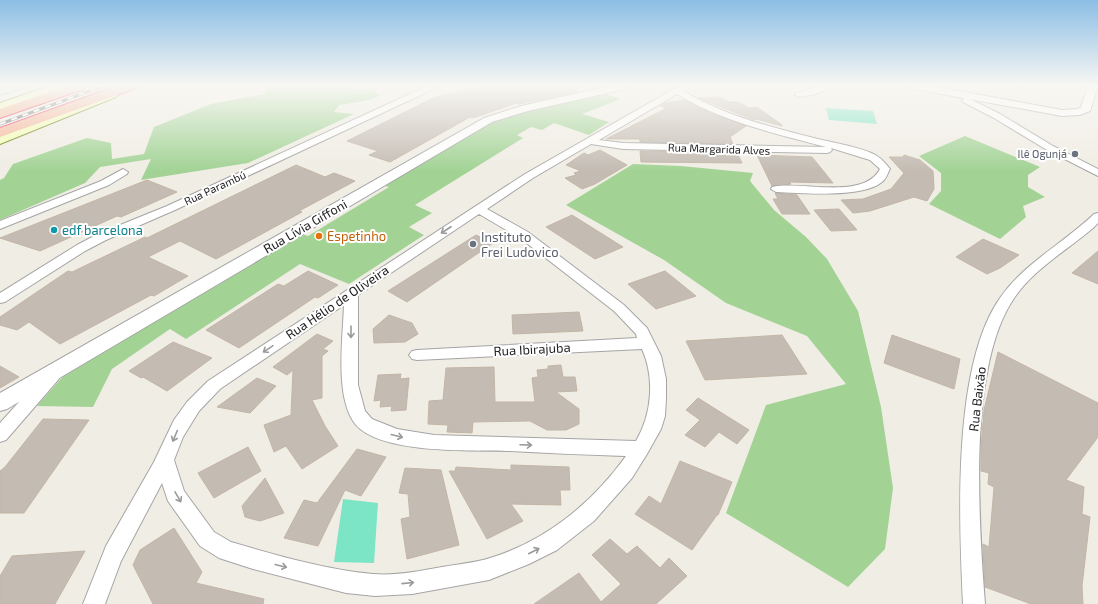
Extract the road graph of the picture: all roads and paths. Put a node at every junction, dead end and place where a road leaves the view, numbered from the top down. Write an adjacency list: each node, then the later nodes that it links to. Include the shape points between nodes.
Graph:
1 (53, 114): 8 (highway)
2 (63, 114): 9 (main road)
3 (372, 114): 19 (street, Rua Parambú, via 171,208 102,237)
4 (505, 114): 22 (street, Rua Lívia Giffoni, via 488,120)
5 (636, 114): 10 (street, Rua Hélio de Oliveira)
6 (725, 114): 11 (street)
7 (993, 114): 13 (street, via 1050,148)
8 (0, 133)
9 (0, 140)
10 (589, 141): 11 (street, Rua Margarida Alves, via 623,146); 15 (street, Rua Hélio de Oliveira)
11 (849, 150): 14 (street, via 874,158 885,169 885,174 878,180 850,189)
12 (123, 172): 17 (street, via 105,184)
13 (1098, 172)
14 (776, 189)
15 (479, 209): 18 (street, Rua Hélio de Oliveira, one-way to 18); 20 (street, via 524,235 605,297 635,324)
16 (1098, 216): 28 (street, Rua Baixão, via 1018,284 994,320 985,346 977,381 970,469)
17 (0, 225)
18 (351, 293): 25 (street, one-way to 25, via 352,400 364,422 380,432 425,441); 26 (street, Rua Hélio de Oliveira, one-way to 26, via 214,385 185,416)
19 (0, 299)
20 (648, 343): 21 (street, Rua Ibirajuba); 25 (street, via 658,379 658,398 656,416)
21 (417, 355)
22 (59, 368): 23 (street, Rua Lívia Giffoni); 24 (street)
23 (0, 403)
24 (0, 435)
25 (641, 449): 26 (street, one-way to 25, via 175,494 207,538 226,551 346,582 375,585 412,583 489,569 550,543 587,515)
26 (165, 460): 27 (street, Rua Hélio de Oliveira, via 108,568)
27 (94, 604)
28 (974, 604)

